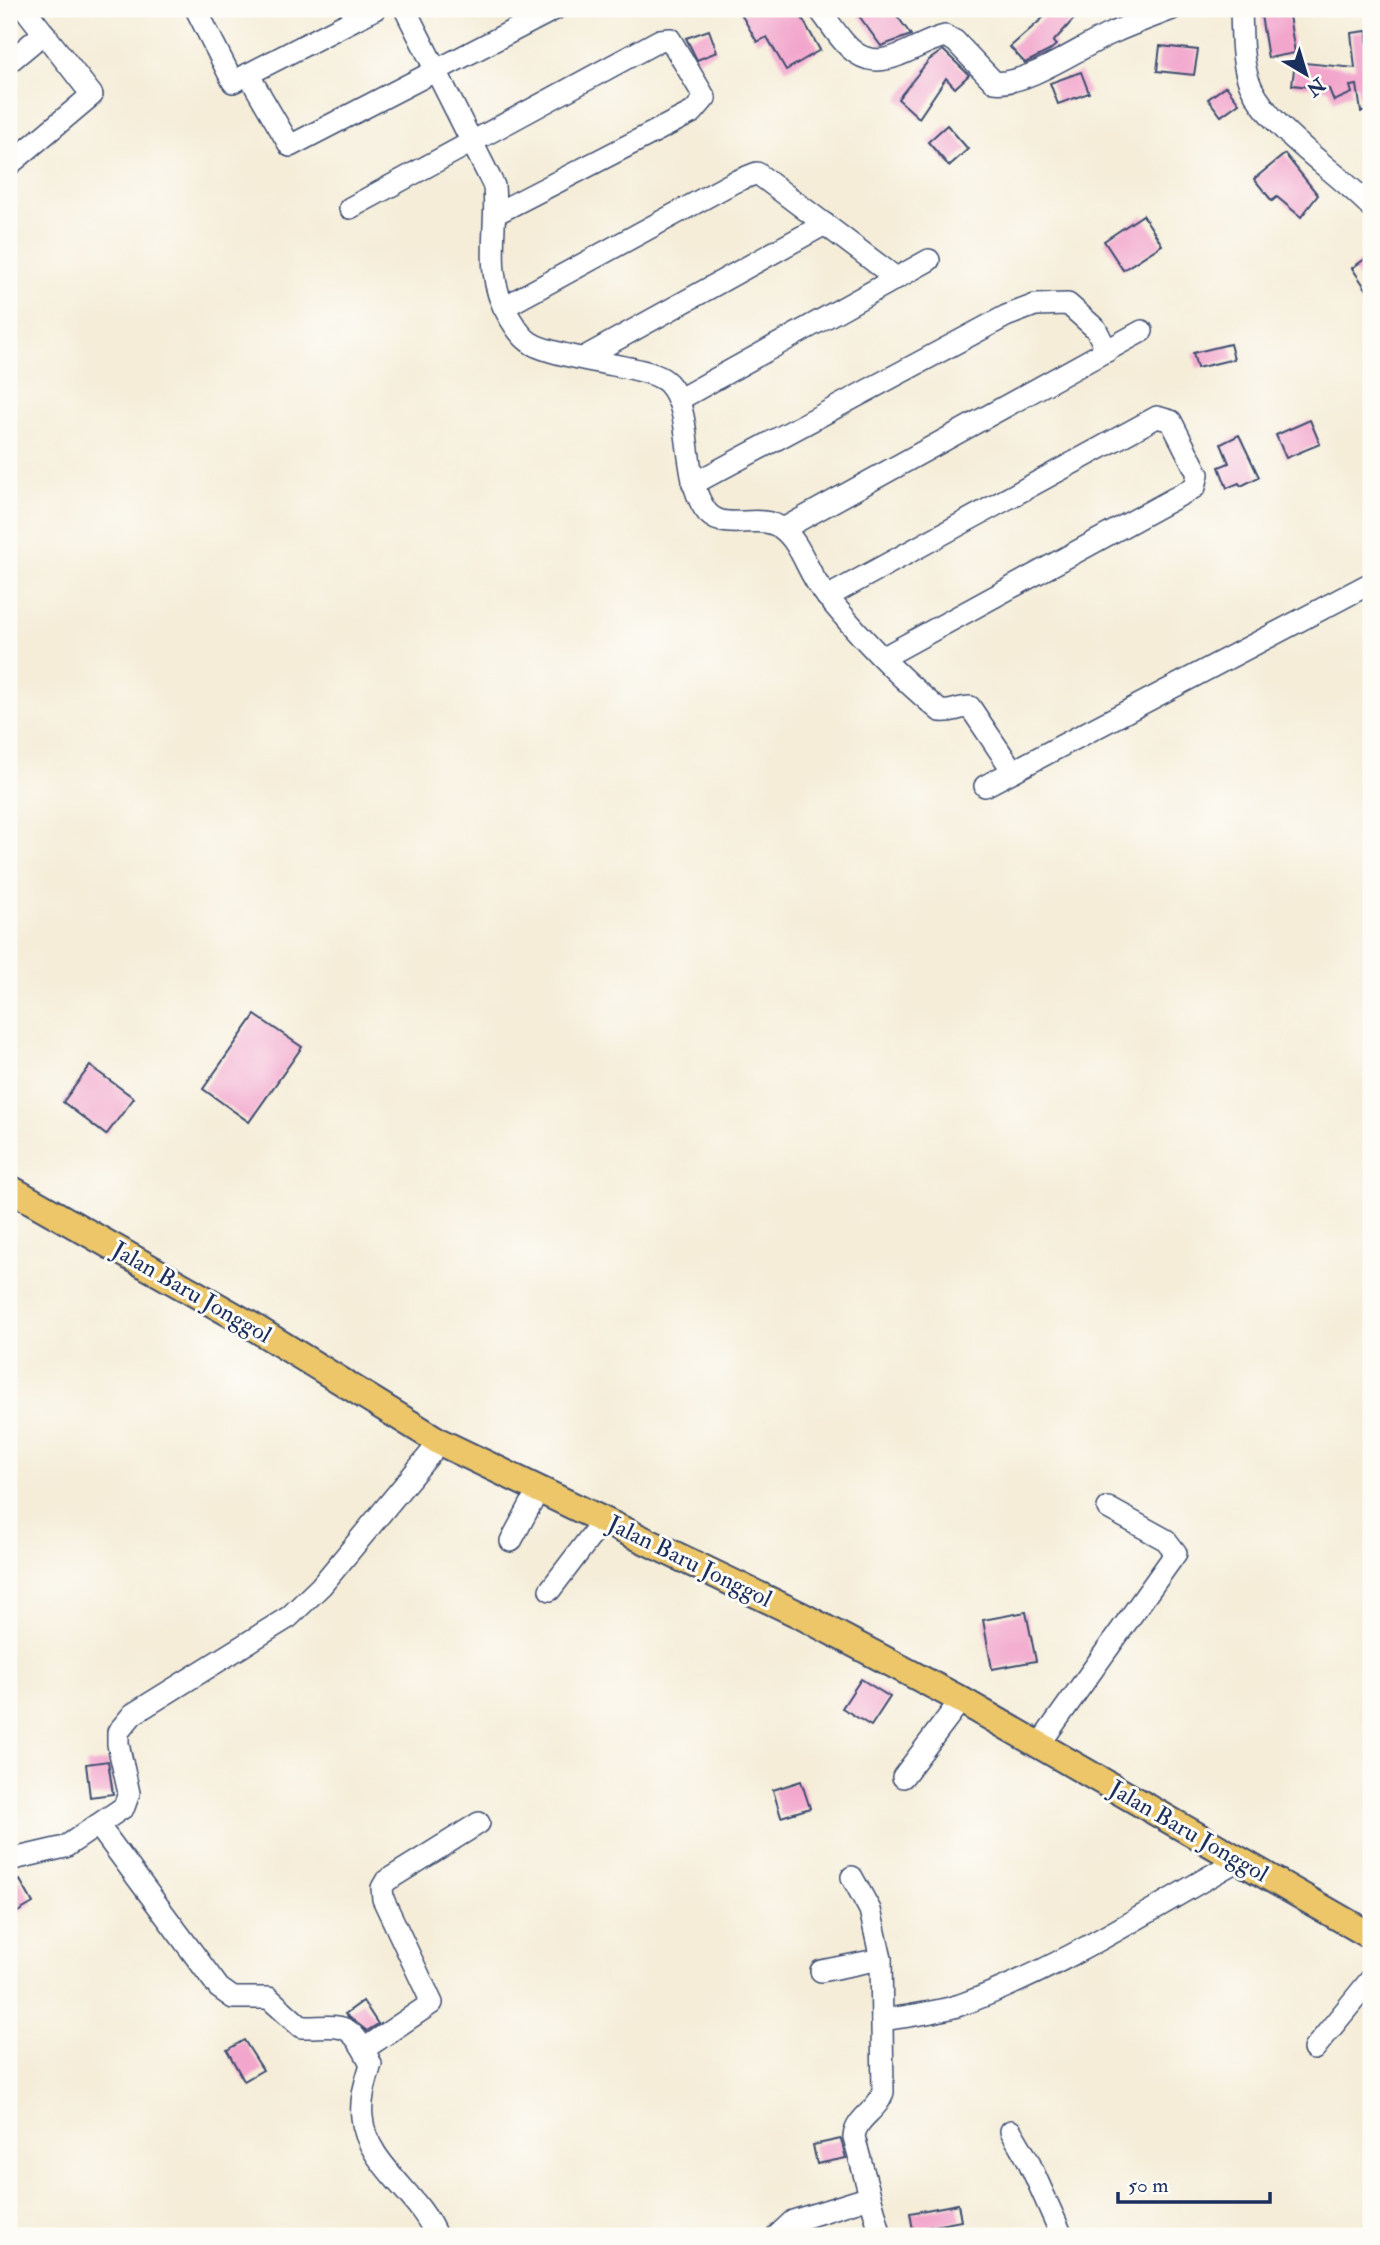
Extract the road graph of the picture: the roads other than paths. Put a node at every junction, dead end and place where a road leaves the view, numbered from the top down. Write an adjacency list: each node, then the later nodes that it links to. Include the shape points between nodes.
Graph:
1 (25, 9): 9 (street)
2 (201, 9): 12 (street, via 197,10 233,82)
3 (375, 9): 12 (street)
4 (405, 9): 11 (street)
5 (555, 9): 11 (street)
6 (819, 9): 7 (street, via 853,52 867,60 881,61 945,36 994,82 1002,84)
7 (1172, 9)
8 (1241, 9): 15 (street, via 1244,59 1258,99)
9 (44, 33): 10 (street); 14 (street, via 92,94)
10 (9, 62)
11 (436, 69): 12 (street, via 290,146); 13 (street)
12 (248, 74)
13 (473, 139): 16 (street); 17 (street, via 494,186); 17 (street, via 660,40 670,39 705,98 693,111)
14 (9, 165)
15 (1371, 207)
16 (350, 208)
17 (495, 214): 21 (street, via 491,262)
18 (825, 224): 20 (street); 21 (street, via 762,176 749,175); 24 (street)
19 (929, 260): 20 (street)
20 (896, 278): 25 (street)
21 (504, 307): 24 (street, via 529,342)
22 (1142, 331): 23 (street)
23 (1107, 351): 26 (street, via 1096,329 1068,304 1035,305 1006,316); 27 (street)
24 (583, 358): 25 (street, via 661,377)
25 (678, 400): 26 (street)
26 (693, 484): 27 (street, via 714,520 760,521)
27 (783, 529): 29 (street)
28 (1371, 583): 31 (street)
29 (827, 597): 30 (street); 30 (street, via 1157,417 1171,421 1198,474 1195,487)
30 (884, 657): 31 (street, via 940,711 970,707)
31 (1013, 771): 32 (street)
32 (985, 786)
33 (9, 1188): 34 (main road, Jalan Baru Jonggol, via 258,1330)
34 (440, 1442): 35 (main road, Jalan Baru Jonggol); 44 (street, via 340,1565 289,1617 123,1724 118,1744 129,1800)
35 (539, 1489): 37 (main road, Jalan Baru Jonggol); 38 (street)
36 (1108, 1508): 41 (street, via 1166,1540 1176,1553)
37 (604, 1519): 39 (street); 40 (main road, Jalan Baru Jonggol)
38 (511, 1541)
39 (550, 1590)
40 (961, 1700): 41 (main road, Jalan Baru Jonggol); 42 (street)
41 (1039, 1745): 45 (main road, Jalan Baru Jonggol)
42 (903, 1777)
43 (479, 1823): 53 (street, via 386,1881 382,1888 432,2003)
44 (98, 1825): 46 (street, via 54,1852); 53 (street, via 219,1988 233,1998 270,1998 301,2027 341,2026)
45 (1240, 1859): 48 (main road, Jalan Baru Jonggol); 52 (street, via 998,1989 960,2005)
46 (9, 1860)
47 (852, 1877): 49 (street, via 870,1910)
48 (1371, 1936)
49 (881, 1959): 50 (street); 52 (street)
50 (821, 1971)
51 (1371, 1979): 54 (street)
52 (882, 2020): 56 (street, via 883,2092 878,2105 855,2127)
53 (364, 2049): 57 (street, via 371,2064 363,2091 363,2126 382,2161 423,2211)
54 (1314, 2049)
55 (1010, 2131): 60 (street)
56 (870, 2197): 58 (street, via 793,2221); 59 (street)
57 (436, 2236)
58 (777, 2236)
59 (881, 2236)
60 (1062, 2236)

